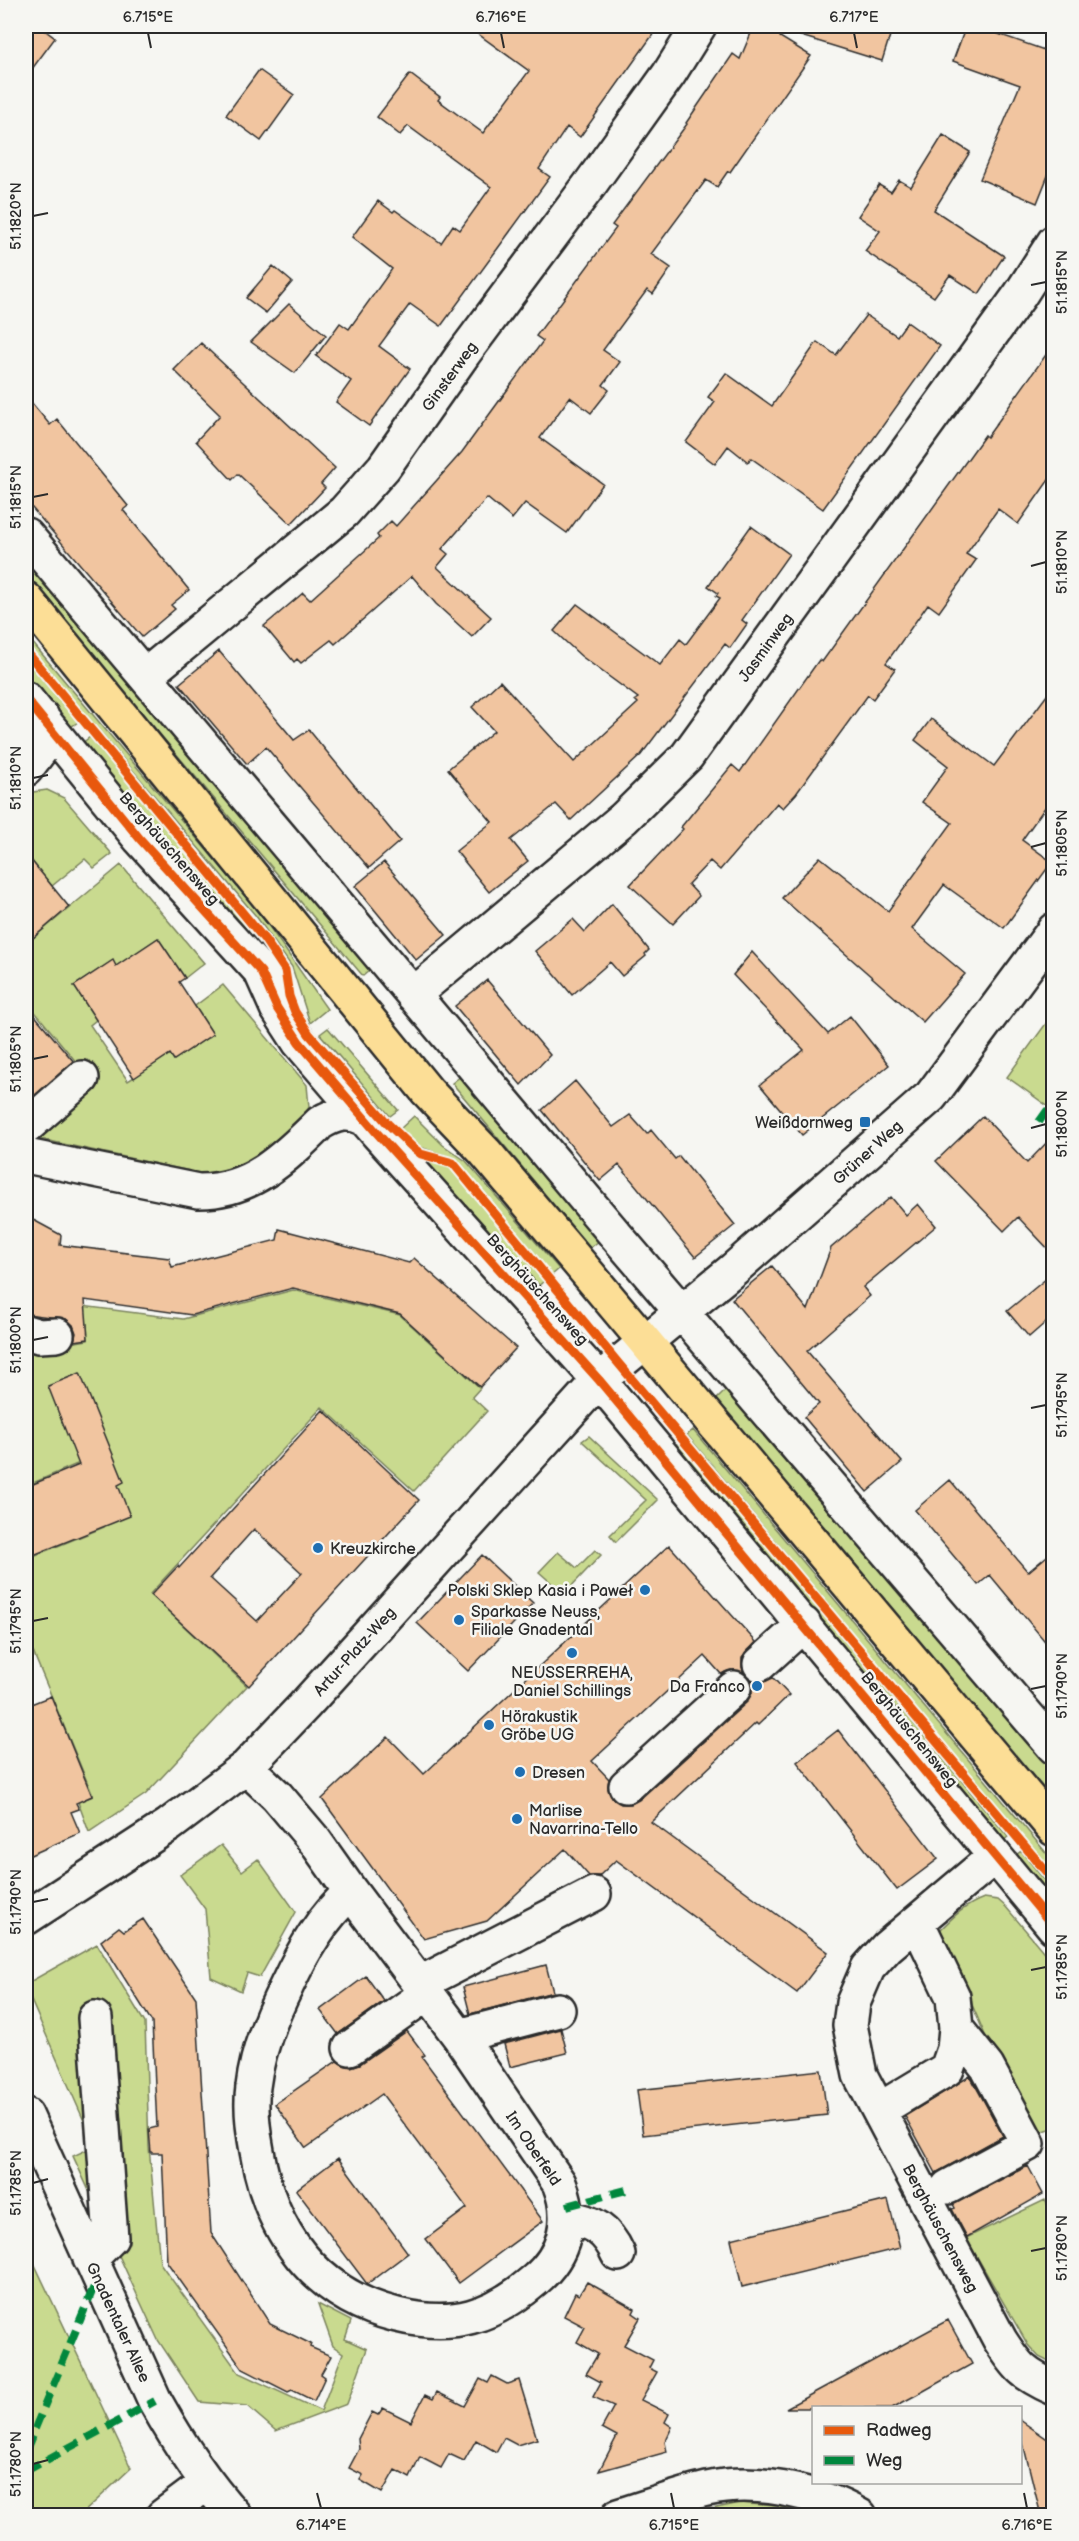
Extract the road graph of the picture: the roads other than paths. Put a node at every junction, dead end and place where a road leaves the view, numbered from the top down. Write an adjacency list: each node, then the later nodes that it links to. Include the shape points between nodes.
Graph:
1 (699, 26): 5 (street, Ginsterweg, via 669,74 384,467 344,512)
2 (1053, 242): 9 (street, Jasminweg, via 1020,295 687,756 615,825)
3 (26, 536): 5 (street)
4 (26, 599): 15 (main road, via 427,1091 485,1152)
5 (145, 676): 9 (street)
6 (34, 708): 7 (street, Berghäuschensweg, via 42,748); 11 (street, Berghäuschensweg, via 140,839 261,972 277,1008 299,1042)
7 (26, 769)
8 (1053, 930): 14 (street, Grüner Weg, via 930,1096)
9 (413, 995): 14 (street)
10 (82, 1078): 12 (street)
11 (365, 1119): 13 (street, via 346,1113 329,1118 267,1171 220,1191 198,1191); 16 (street, Berghäuschensweg)
12 (26, 1127)
13 (26, 1156)
14 (682, 1312): 15 (street, Grüner Weg); 20 (street)
15 (645, 1342): 16 (street, Artur-Platz-Weg); 23 (main road)
16 (599, 1380): 17 (street, Berghäuschensweg); 21 (street, Artur-Platz-Weg)
17 (804, 1624): 18 (street); 24 (street, Berghäuschensweg)
18 (760, 1664)
19 (734, 1688): 22 (street)
20 (1053, 1747)
21 (246, 1767): 25 (street, Im Oberfeld, via 315,1840); 27 (street, Artur-Platz-Weg, via 169,1824)
22 (626, 1786)
23 (1053, 1829)
24 (995, 1856): 28 (street, Berghäuschensweg); 29 (street, Berghäuschensweg)
25 (351, 1892): 30 (street, Im Oberfeld); 39 (street, Im Oberfeld, via 322,1923 293,1973 268,2028 255,2073 252,2105 259,2164 272,2208 287,2237 321,2277 362,2304 401,2316 448,2321 495,2309 546,2271 561,2248)
26 (594, 1894): 30 (street)
27 (26, 1918)
28 (917, 1922): 33 (street, via 953,1997); 36 (street, Berghäuschensweg, via 868,1968 853,2003 850,2025 854,2055)
29 (1053, 1927)
30 (424, 1988): 34 (street, Im Oberfeld); 35 (street)
31 (558, 2010): 34 (street)
32 (95, 2018): 41 (street, via 111,2238)
33 (956, 2028): 36 (street, via 947,2069); 38 (street, via 987,2067 1028,2144)
34 (459, 2036): 39 (street, Im Oberfeld, via 559,2182)
35 (350, 2048)
36 (879, 2110): 42 (street, Berghäuschensweg, via 1016,2366)
37 (26, 2115): 41 (street, Gnadentaler Allee)
38 (948, 2187)
39 (567, 2218): 40 (street, via 597,2225 611,2238)
40 (618, 2254)
41 (90, 2259): 43 (street, Gnadentaler Allee, via 156,2401 176,2439)
42 (1053, 2388)
43 (207, 2483): 44 (street); 45 (street, Gnadentaler Allee)
44 (163, 2516)
45 (235, 2516)
46 (618, 2516): 47 (street, via 708,2489 744,2486 779,2488 815,2497)
47 (860, 2516)

